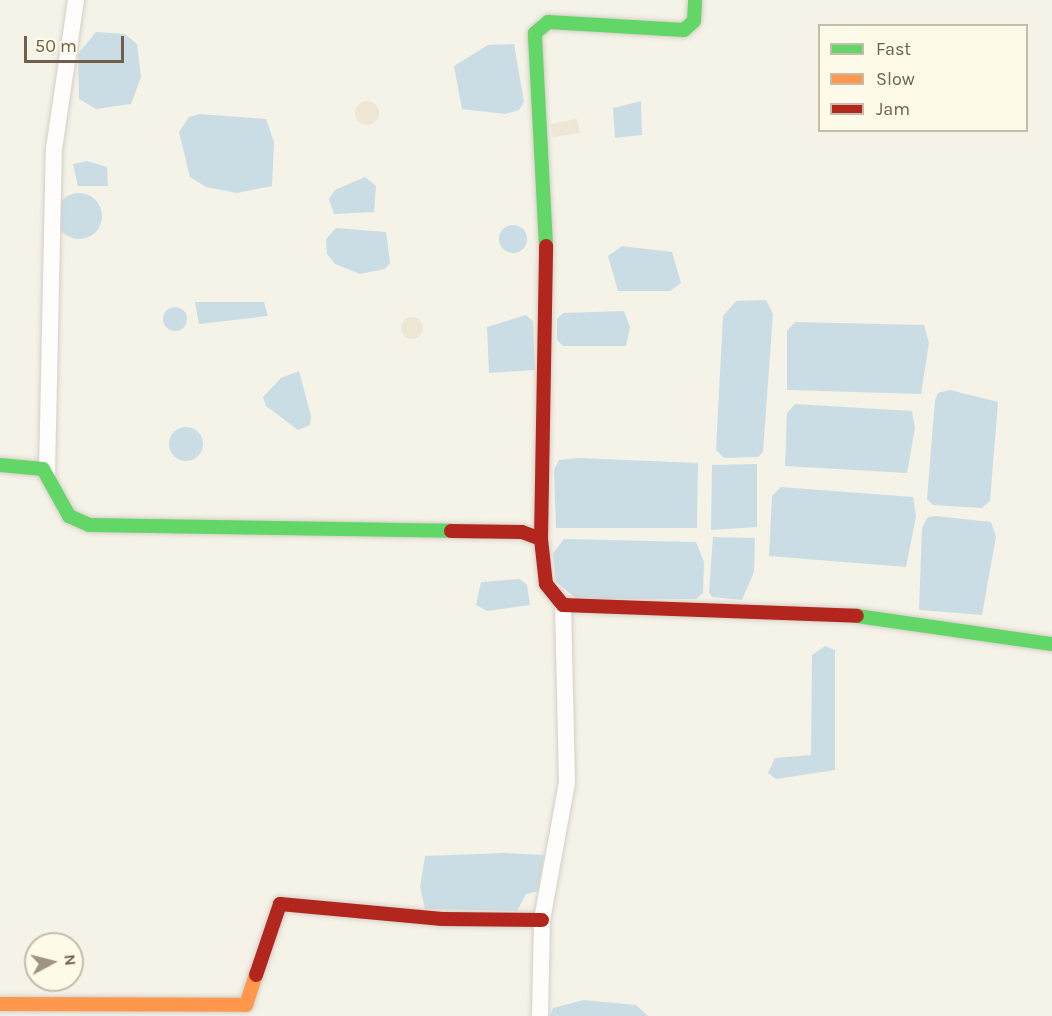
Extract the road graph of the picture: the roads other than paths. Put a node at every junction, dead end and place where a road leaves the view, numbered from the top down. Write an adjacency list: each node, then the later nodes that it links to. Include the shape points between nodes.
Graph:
1 (76, 0): 4 (street, via 54,149)
2 (695, 0): 5 (street, via 694,21 684,30 548,22 535,33 546,250)
3 (0, 465): 4 (street, via 37,466)
4 (48, 474): 5 (street, via 69,516 89,525 522,532)
5 (541, 539): 6 (street, via 546,584)
6 (562, 605): 7 (street, via 720,607 873,617); 8 (street, via 567,782)
7 (1052, 644)
8 (542, 920): 9 (street, via 442,918 280,904 246,1005); 10 (street)
9 (0, 1004)
10 (540, 1016)

